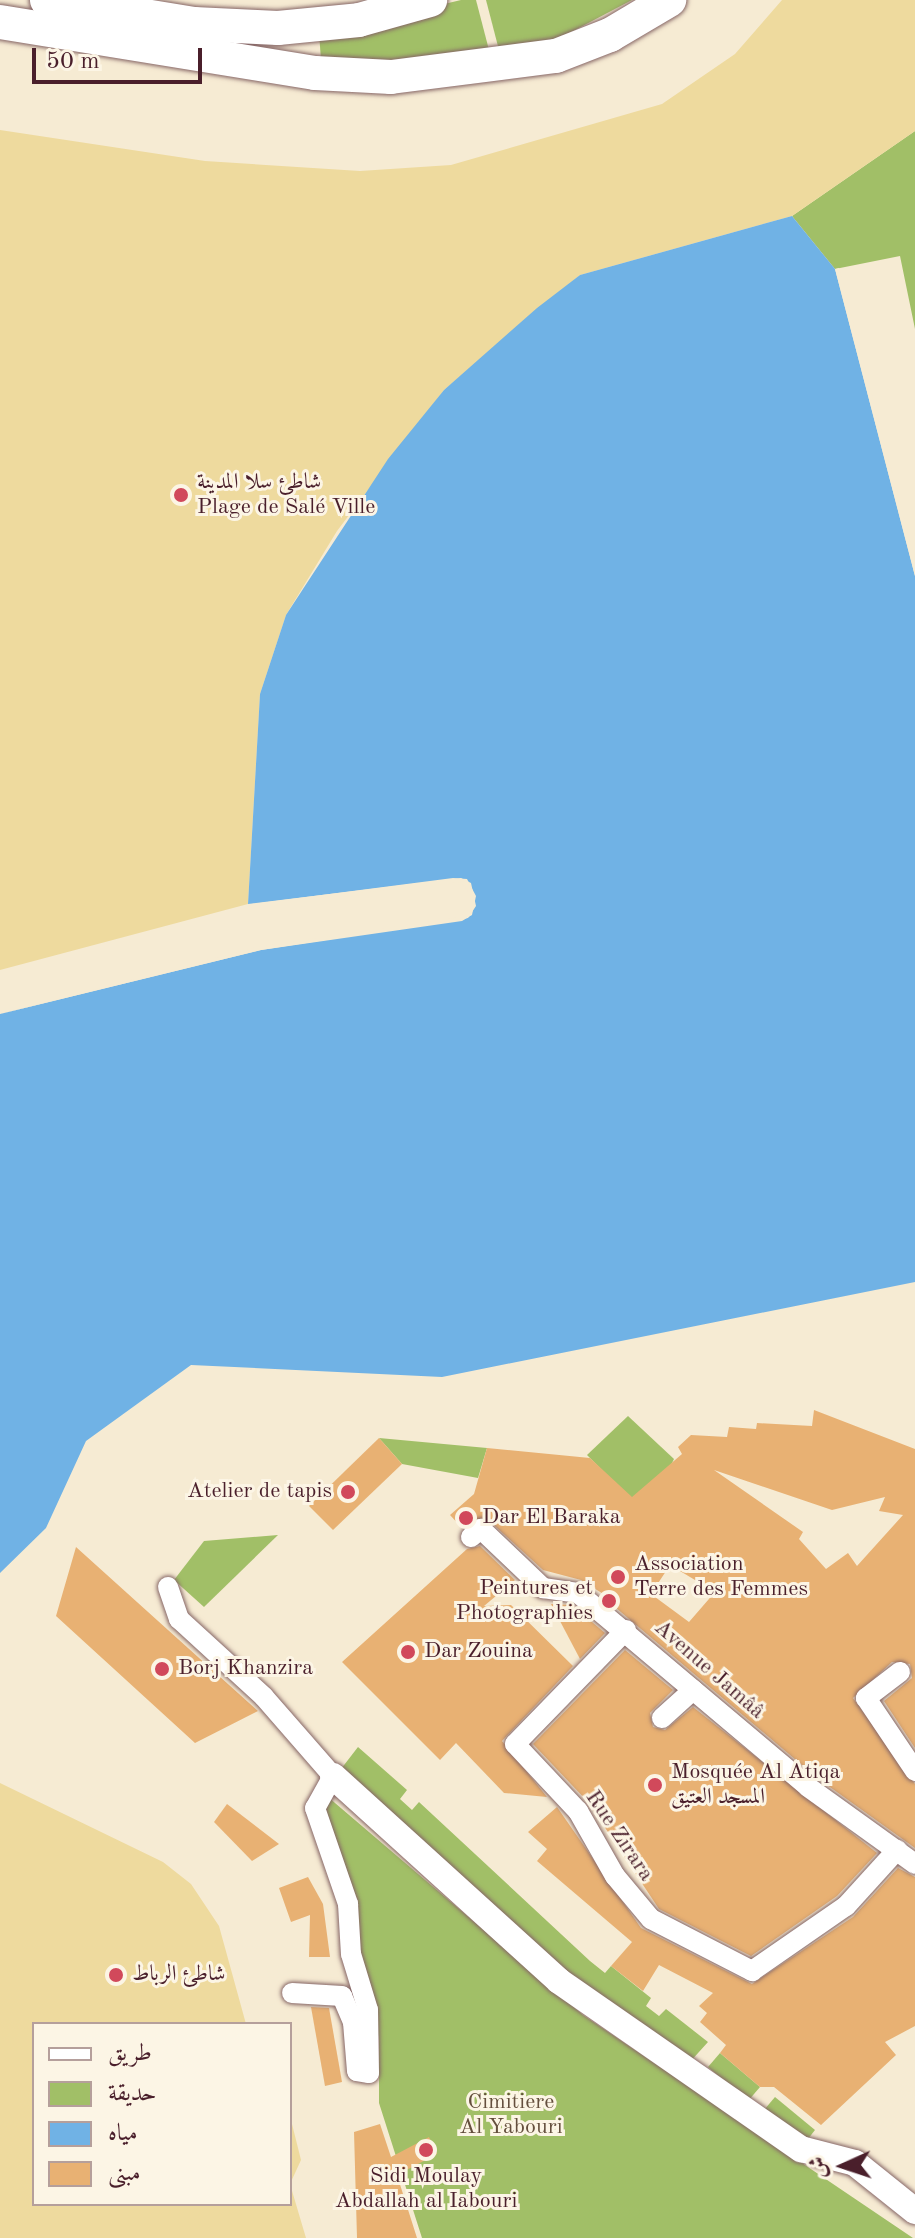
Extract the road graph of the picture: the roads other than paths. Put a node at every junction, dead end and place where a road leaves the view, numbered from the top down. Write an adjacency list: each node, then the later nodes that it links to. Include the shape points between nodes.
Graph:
1 (47, 0): 5 (street)
2 (430, 0): 5 (street, via 314,26)
3 (669, 0): 5 (street, via 584,46 471,72 337,75)
4 (0, 22): 5 (street)
5 (194, 26)
6 (471, 1537): 8 (street, Avenue Jamââ, via 481,1529 543,1588 578,1593)
7 (168, 1587): 13 (street, via 179,1619 264,1697)
8 (626, 1630): 10 (street, Avenue Jamââ); 14 (street, Rue Zirara, via 515,1744 578,1811 615,1876 651,1919 752,1971 846,1906)
9 (900, 1672): 12 (street, via 866,1698)
10 (693, 1690): 11 (street); 14 (street, Avenue Jamââ)
11 (662, 1718)
12 (915, 1771)
13 (333, 1776): 16 (street, via 315,1808 348,1904 351,1954 367,2005 369,2073 357,2071 353,2022 342,1996); 17 (street, via 569,1989 801,2149 855,2163)
14 (897, 1850): 15 (street, Avenue Jamââ)
15 (915, 1863)
16 (292, 1993)
17 (915, 2211)

